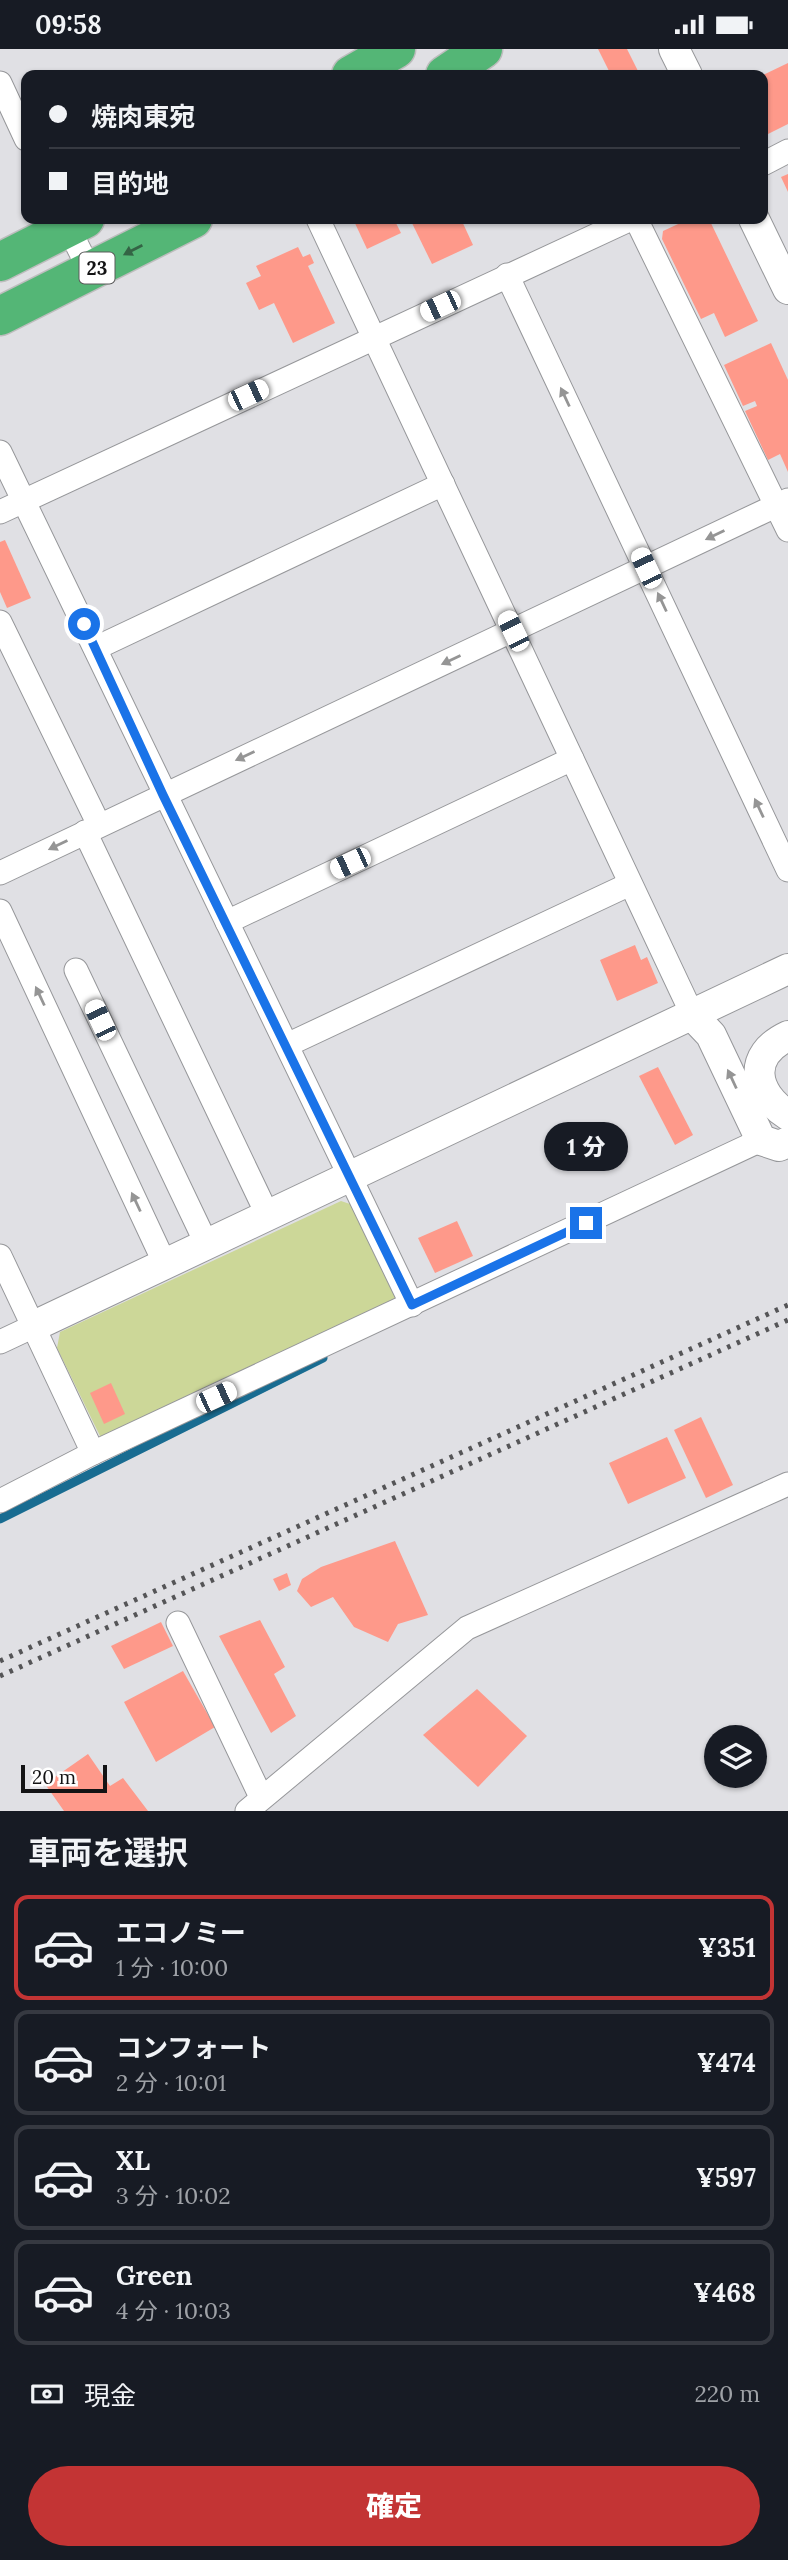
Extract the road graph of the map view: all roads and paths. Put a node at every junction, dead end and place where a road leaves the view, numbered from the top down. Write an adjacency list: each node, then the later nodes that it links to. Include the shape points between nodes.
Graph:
1 (396, 49): 4 (highway)
2 (483, 49): 5 (highway)
3 (674, 49): 6 (street)
4 (360, 70)
5 (452, 70)
6 (684, 70)
7 (0, 83): 8 (street)
8 (21, 128)
9 (788, 151): 10 (street)
10 (768, 161)
11 (69, 224): 18 (highway, 23)
12 (74, 224): 19 (street)
13 (183, 224): 19 (highway, 23, one-way to 19)
14 (320, 224): 23 (street)
15 (623, 224): 20 (street)
16 (637, 224): 27 (street)
17 (756, 224): 21 (street)
18 (0, 262)
19 (90, 271): 22 (highway, 23)
20 (508, 275): 23 (street); 30 (street, one-way to 20)
21 (788, 289)
22 (0, 316)
23 (373, 337): 25 (street); 26 (street)
24 (0, 452): 26 (street)
25 (443, 484): 32 (street); 33 (street)
26 (23, 501): 28 (street); 33 (street)
27 (782, 503): 29 (street); 30 (street, one-way to 30)
28 (0, 512)
29 (788, 530)
30 (646, 568): 32 (street); 37 (street, one-way to 30)
31 (0, 622): 36 (street)
32 (513, 631): 34 (street); 35 (street, one-way to 35)
33 (96, 648): 35 (street)
34 (572, 758): 39 (street); 41 (street)
35 (163, 795): 36 (street); 41 (street)
36 (92, 829): 38 (street, one-way to 38); 50 (street)
37 (788, 870)
38 (0, 873)
39 (630, 884): 44 (street); 46 (street)
40 (0, 911): 53 (street, one-way to 40)
41 (227, 922): 46 (street)
42 (788, 969): 44 (street)
43 (76, 970): 51 (street)
44 (693, 1016): 48 (street, one-way to 44, via 711,1035); 49 (street)
45 (788, 1036): 47 (street, via 772,1043 759,1063 768,1100)
46 (287, 1045): 49 (street)
47 (788, 1115)
48 (775, 1141): 54 (street)
49 (351, 1178): 50 (street); 54 (street)
50 (268, 1216): 51 (street)
51 (207, 1245): 53 (street)
52 (0, 1256): 55 (street)
53 (165, 1264): 55 (street)
54 (412, 1305): 57 (street)
55 (34, 1326): 56 (street); 57 (street)
56 (0, 1342)
57 (93, 1454): 59 (street)
58 (788, 1484): 61 (street, via 467,1628)
59 (0, 1500)
60 (177, 1623): 61 (street)
61 (254, 1804)

